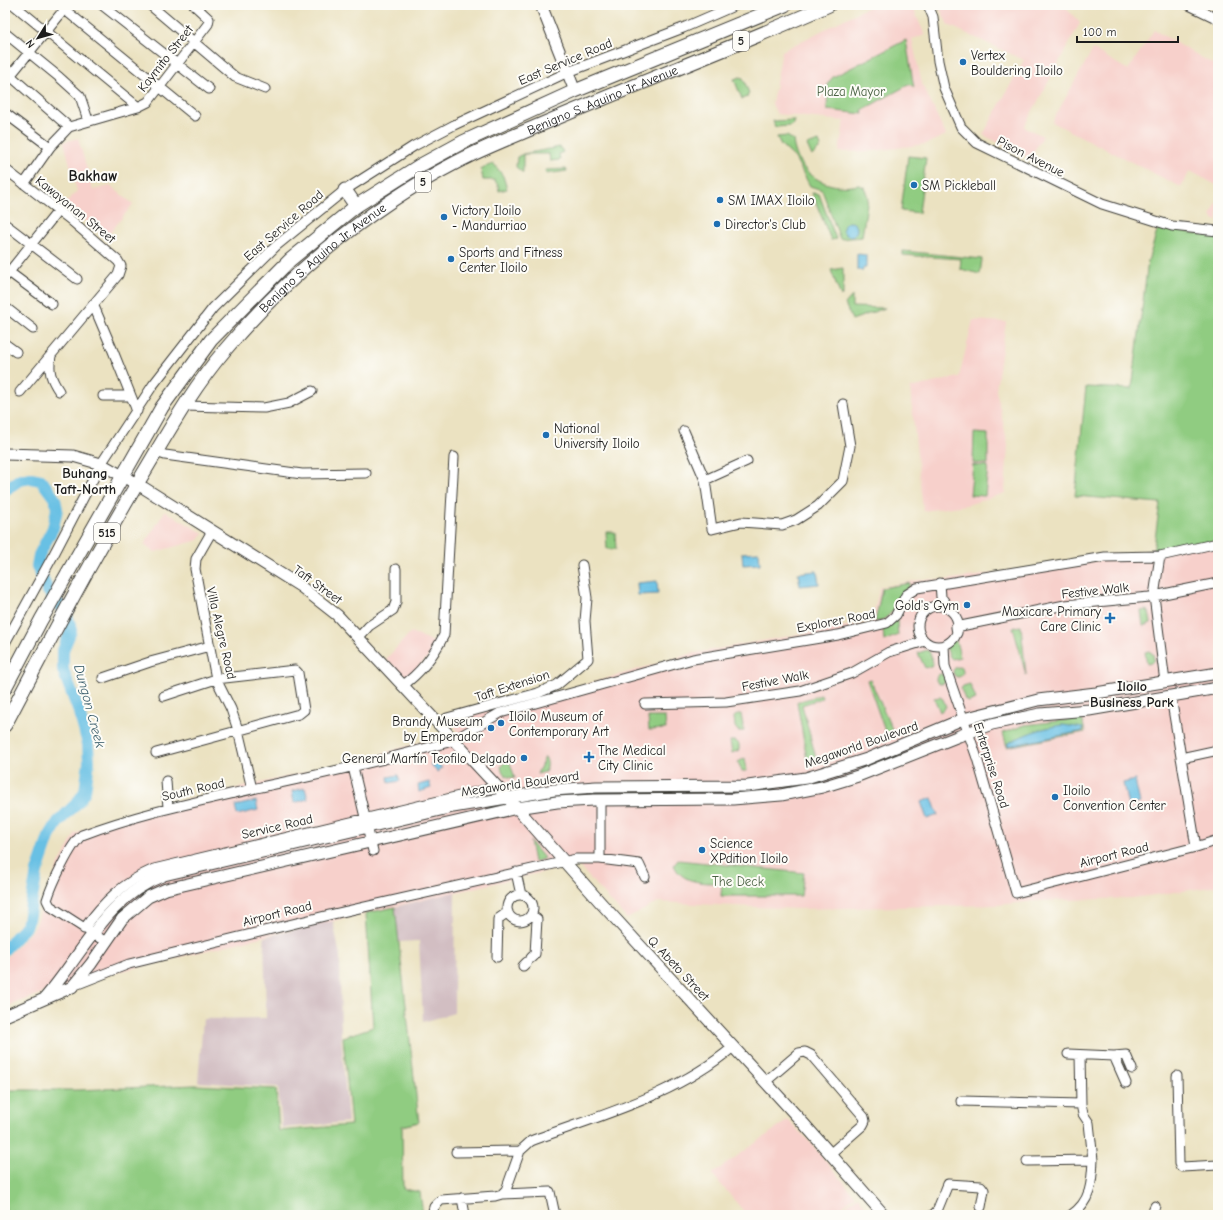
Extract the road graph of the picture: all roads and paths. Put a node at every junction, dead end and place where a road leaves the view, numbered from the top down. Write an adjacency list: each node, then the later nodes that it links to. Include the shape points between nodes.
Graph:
1 (14, 5): 14 (street)
2 (102, 5): 18 (street)
3 (150, 5): 16 (street)
4 (194, 5): 16 (street, Kaymito Street, via 209,19)
5 (542, 5): 19 (main road)
6 (736, 5): 19 (street, East Service Road)
7 (785, 5): 24 (highway, Benigno S. Aquino Jr. Avenue / 5)
8 (829, 5): 42 (highway, Benigno S. Aquino Jr. Avenue / 5, via 475,153 387,203 312,261)
9 (928, 5): 37 (street, Pison Avenue, via 933,17 944,88 961,127 977,143 1102,204 1172,226)
10 (1189, 5): 12 (street)
11 (64, 7): 14 (street); 21 (street)
12 (1201, 8): 13 (street)
13 (1218, 19)
14 (46, 32): 17 (street); 25 (street)
15 (5, 33): 17 (street)
16 (195, 42): 18 (street, Kaymito Street); 23 (street, via 235,77)
17 (30, 52): 20 (street); 28 (street, via 80,96)
18 (178, 63): 21 (street, Kaymito Street); 22 (street)
19 (568, 72): 24 (main road); 33 (street, East Service Road, via 414,146)
20 (7, 77): 29 (street)
21 (159, 88): 25 (street, Kaymito Street, via 148,102); 27 (street)
22 (209, 89)
23 (265, 89)
24 (575, 91): 34 (highway, Benigno S. Aquino Jr. Avenue / 5, via 463,142)
25 (138, 107): 28 (street, Kaymito Street)
26 (5, 113): 30 (street)
27 (195, 116)
28 (88, 120): 29 (street, Kaymito Street)
29 (69, 127): 30 (street, Kaymito Street)
30 (50, 147): 32 (street, Kaymito Street)
31 (5, 169): 32 (street, Kawayanan Street)
32 (24, 184): 35 (street, Kawayanan Street)
33 (345, 190): 34 (highway); 57 (street, East Service Road, via 276,246 213,308 168,364)
34 (356, 206): 40 (highway, Benigno S. Aquino Jr. Avenue / 5)
35 (58, 210): 38 (street); 44 (street, Kawayanan Street, via 118,261 121,270 118,275)
36 (5, 224): 38 (street)
37 (1218, 231)
38 (31, 245): 39 (street); 41 (street)
39 (6, 273): 43 (street)
40 (273, 275): 42 (highway); 65 (highway, Benigno S. Aquino Jr. Avenue / 5, via 211,340 184,376 162,407)
41 (77, 279)
42 (284, 287): 56 (highway, Benigno S. Aquino Jr. Avenue / 5, via 224,351)
43 (52, 304)
44 (92, 304): 49 (street); 54 (street)
45 (5, 307): 46 (street)
46 (33, 330)
47 (5, 344): 48 (street)
48 (16, 352)
49 (51, 356): 50 (street, via 50,377); 52 (street)
50 (59, 391)
51 (312, 391): 56 (street, via 289,403 264,408)
52 (20, 392)
53 (103, 396): 54 (street)
54 (130, 396): 57 (street)
55 (844, 404): 66 (street, via 850,446 843,481 818,506 796,520 782,525 741,522 712,529)
56 (184, 406): 59 (highway, Benigno S. Aquino Jr. Avenue / 5)
57 (137, 411): 63 (street, East Service Road)
58 (684, 431): 66 (street)
59 (156, 452): 64 (street, via 302,474); 67 (highway, Benigno S. Aquino Jr. Avenue / 5)
60 (5, 454): 63 (main road, Taft Street, via 73,456)
61 (454, 457): 89 (street, via 444,635 434,656)
62 (747, 461): 66 (street)
63 (101, 464): 65 (main road, Taft Street); 80 (street, East Service Road)
64 (366, 474)
65 (123, 476): 67 (main road, Taft Street); 83 (highway, Benigno S. Aquino Jr. Avenue / 515)
66 (705, 480)
67 (137, 484): 68 (main road, Taft Street); 87 (highway, Benigno S. Aquino Jr. Avenue / 515, via 79,583)
68 (212, 531): 78 (main road, Taft Street, via 300,586 337,615); 82 (street, Villa Alegre Road, via 194,564)
69 (1218, 543): 70 (street, Explorer Road)
70 (1160, 556): 73 (street, Explorer Road, via 1106,557); 75 (street)
71 (582, 565): 97 (street, Taft Extension, via 587,598 588,659 557,685 538,693 447,718)
72 (396, 569): 78 (street, via 396,602 393,610 369,626)
73 (940, 583): 76 (street, via 941,596); 103 (street, Explorer Road, via 917,588 906,595 896,615 887,623 838,635 693,660 500,713)
74 (1218, 583): 75 (street, Festive Walk)
75 (1154, 596): 77 (street, Festive Walk, via 1065,606 956,627); 88 (street)
76 (951, 610): 77 (street, via 958,620); 79 (street, via 932,606 922,613 918,625)
77 (957, 633): 81 (street)
78 (358, 638): 89 (main road, Taft Street)
79 (925, 640): 81 (street, via 930,644); 94 (street, Festive Walk, via 889,652 852,673 800,691 726,702)
80 (5, 643)
81 (944, 645): 96 (street, Enterprise Road, via 945,666)
82 (210, 646): 85 (street); 86 (street, Villa Alegre Road)
83 (15, 671): 87 (highway); 90 (highway, Benigno S. Aquino Jr. Avenue / 515)
84 (1218, 673): 88 (main road, Megaworld Boulevard)
85 (102, 678)
86 (216, 679): 92 (street); 100 (street, Villa Alegre Road); 100 (street, via 295,670 298,672 303,713)
87 (29, 680): 99 (highway, Benigno S. Aquino Jr. Avenue / 515)
88 (1165, 682): 95 (main road, Megaworld Boulevard, via 1038,700)
89 (402, 686): 97 (main road, Taft Street)
90 (5, 688)
91 (1218, 688): 93 (main road, Megaworld Boulevard)
92 (164, 696)
93 (1171, 697): 98 (main road, Megaworld Boulevard, via 1089,710 1040,714); 107 (street)
94 (645, 704)
95 (989, 712): 96 (main road, Megaworld Boulevard); 98 (main road, via 985,720)
96 (963, 720): 101 (street, Enterprise Road); 102 (main road, Megaworld Boulevard)
97 (438, 724): 103 (main road, Taft Street)
98 (992, 724): 101 (main road, Megaworld Boulevard)
99 (5, 725)
100 (238, 730): 106 (street); 111 (street, Villa Alegre Road)
101 (967, 732): 104 (main road, Megaworld Boulevard); 132 (street, Enterprise Road, via 995,816)
102 (931, 733): 104 (main road, via 941,736 940,742); 112 (main road, Megaworld Boulevard, via 848,766 776,784)
103 (454, 740): 108 (street, South Road); 110 (main road, Q. Abeto Street)
104 (936, 745): 114 (main road, Megaworld Boulevard, via 852,778 781,795 733,799)
105 (1218, 750): 107 (street)
106 (156, 753)
107 (1181, 758): 126 (street)
108 (353, 767): 111 (street, South Road); 121 (street)
109 (166, 781): 117 (street)
110 (497, 787): 113 (main road, Q. Abeto Street); 121 (street, Service Road)
111 (252, 789): 117 (street, South Road)
112 (554, 790): 113 (main road, Megaworld Boulevard); 116 (main road, via 548,796)
113 (506, 798): 115 (main road, Megaworld Boulevard); 118 (main road, Q. Abeto Street)
114 (600, 800): 116 (main road, Megaworld Boulevard); 128 (street)
115 (475, 803): 119 (main road, via 483,808); 120 (main road, Megaworld Boulevard)
116 (555, 803): 118 (main road, Megaworld Boulevard)
117 (168, 808): 138 (street, South Road, via 82,835 73,844 47,902)
118 (516, 808): 119 (main road, Megaworld Boulevard); 129 (main road, Q. Abeto Street)
119 (478, 816): 122 (main road, Megaworld Boulevard)
120 (399, 820): 121 (main road, Megaworld Boulevard); 122 (main road, via 393,829)
121 (367, 822): 123 (main road, Megaworld Boulevard); 125 (street); 138 (street, Service Road, via 218,852 147,872 114,893)
122 (402, 833): 125 (main road, Megaworld Boulevard)
123 (329, 836): 127 (main road, via 340,841); 134 (main road, Megaworld Boulevard, via 164,876 130,892)
124 (1218, 840): 126 (street, Airport Road)
125 (372, 846): 127 (main road, Megaworld Boulevard)
126 (1196, 848): 132 (street, Airport Road)
127 (334, 849): 136 (main road, Megaworld Boulevard, via 166,889 148,897)
128 (600, 859): 129 (street, Airport Road); 131 (street, Airport Road, via 639,864)
129 (564, 862): 130 (street, Airport Road); 145 (main road, Q. Abeto Street)
130 (516, 872): 133 (street); 142 (street, Airport Road, via 129,964)
131 (645, 877)
132 (1016, 893)
133 (521, 895): 135 (street, via 510,900); 137 (street, via 533,907)
134 (117, 904): 136 (main road, via 114,908 116,915); 138 (main road, Megaworld Boulevard)
135 (508, 912): 137 (street, via 516,920 525,920); 140 (street, via 498,919)
136 (126, 914): 139 (main road, Megaworld Boulevard)
137 (531, 915): 141 (street, via 536,919 535,954)
138 (88, 932): 139 (street, South Road); 143 (main road, Megaworld Boulevard)
139 (106, 942): 142 (main road, Megaworld Boulevard)
140 (497, 957)
141 (527, 962)
142 (72, 987): 143 (main road, Airport Road)
143 (42, 1000): 144 (main road, Airport Road)
144 (5, 1016)
145 (733, 1047): 151 (main road, Q. Abeto Street); 155 (street, via 690,1078 644,1100 531,1141)
146 (1068, 1054): 147 (street)
147 (1080, 1055): 148 (street); 154 (street)
148 (1114, 1056): 149 (street, via 1126,1055); 152 (street)
149 (1132, 1069)
150 (1177, 1076): 160 (street, via 1179,1164 1182,1167)
151 (765, 1082): 157 (main road, Q. Abeto Street); 157 (street, via 799,1053 811,1055 865,1121)
152 (1126, 1083)
153 (961, 1101): 154 (street)
154 (1081, 1104): 158 (street, via 1083,1114 1089,1123)
155 (520, 1151): 156 (street); 161 (street, via 506,1190)
156 (456, 1152)
157 (830, 1154): 165 (main road, Q. Abeto Street)
158 (1093, 1160): 159 (street); 170 (street, via 1091,1188 1083,1206)
159 (1027, 1161)
160 (1218, 1165)
161 (502, 1194): 162 (street); 168 (street, via 550,1192)
162 (462, 1198): 166 (street, via 441,1200 434,1207); 167 (street)
163 (1155, 1206): 171 (street)
164 (981, 1207): 169 (street, via 984,1190 981,1186 948,1184)
165 (881, 1214)
166 (432, 1215)
167 (465, 1215)
168 (555, 1215)
169 (933, 1215)
170 (1071, 1215)
171 (1151, 1215)

